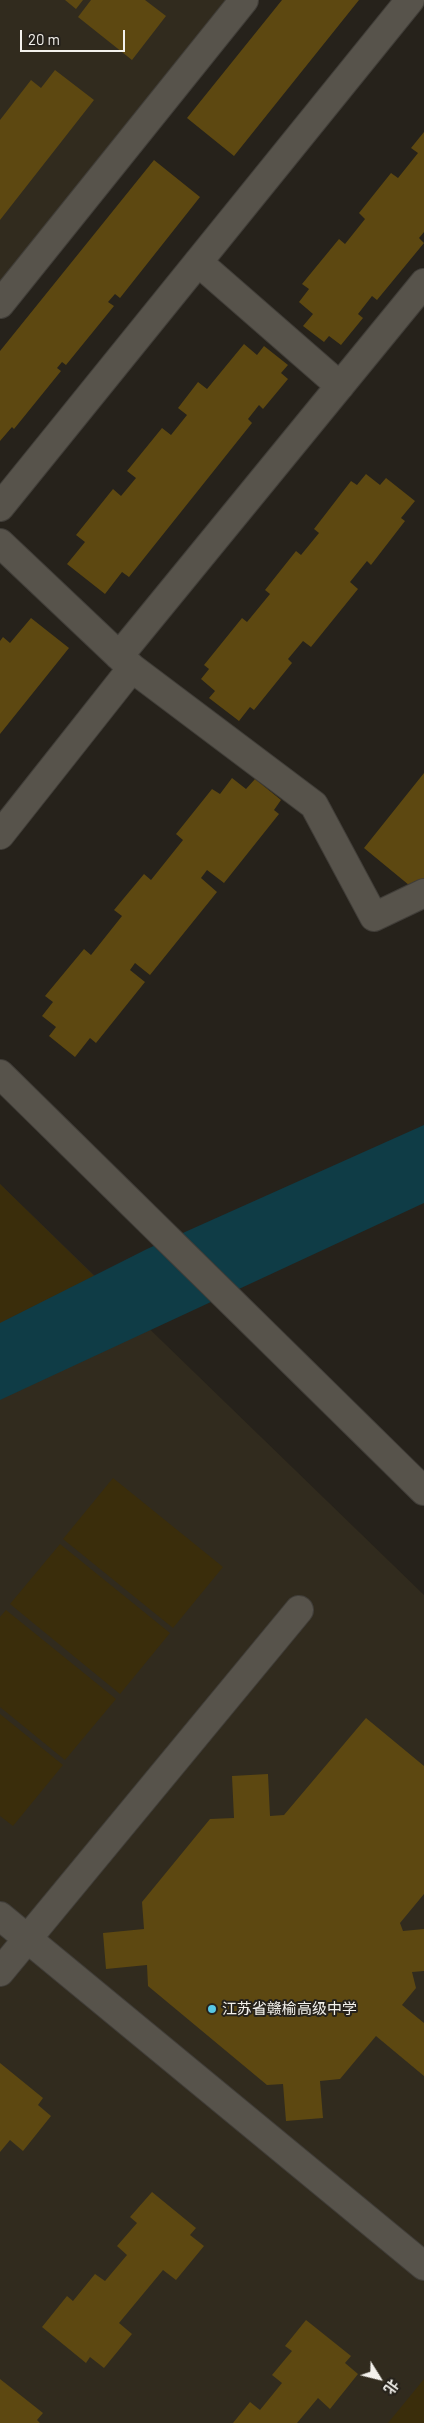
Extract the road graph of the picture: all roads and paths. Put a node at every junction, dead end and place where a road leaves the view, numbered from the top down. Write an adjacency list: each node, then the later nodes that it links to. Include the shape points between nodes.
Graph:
1 (244, 0): 5 (street)
2 (410, 0): 3 (street)
3 (198, 262): 6 (street); 7 (street)
4 (424, 283): 6 (street)
5 (0, 304)
6 (340, 386): 9 (street)
7 (0, 507)
8 (0, 543): 9 (street)
9 (126, 662): 10 (street); 11 (street, via 314,805 374,917)
10 (0, 835)
11 (424, 893)
12 (0, 1074): 13 (street)
13 (424, 1491)
14 (299, 1610): 16 (street)
15 (0, 1916): 16 (street)
16 (28, 1939): 17 (street); 18 (street)
17 (0, 1972)
18 (424, 2266)

